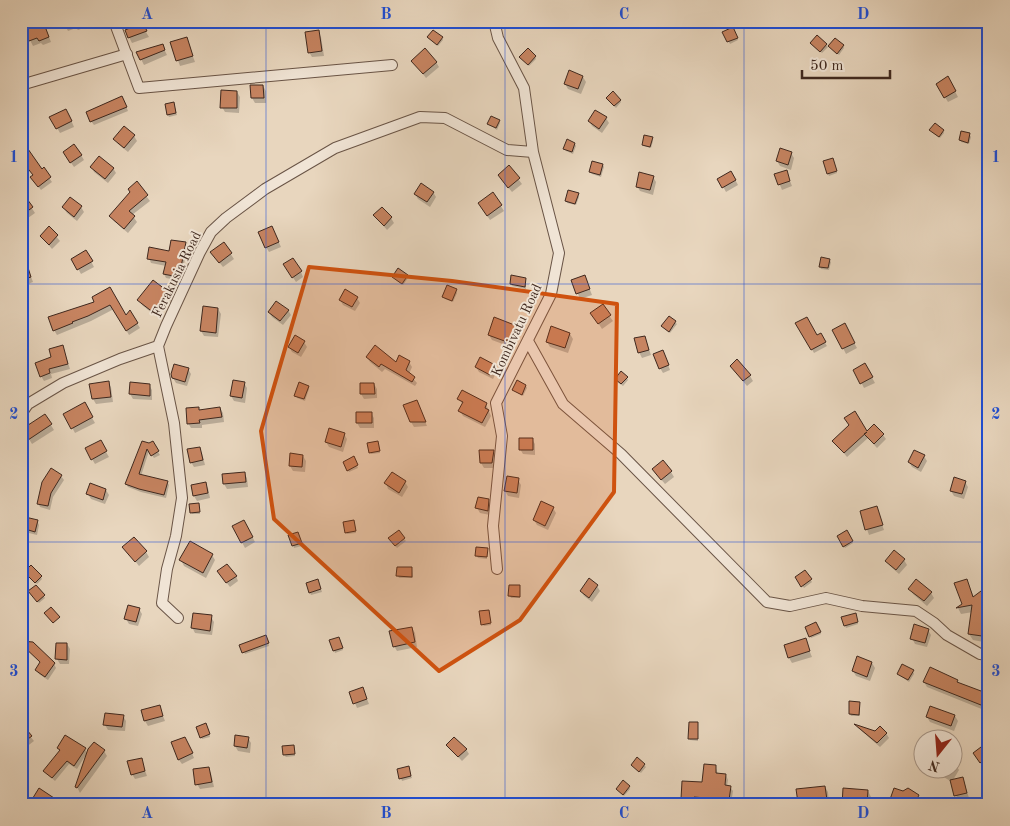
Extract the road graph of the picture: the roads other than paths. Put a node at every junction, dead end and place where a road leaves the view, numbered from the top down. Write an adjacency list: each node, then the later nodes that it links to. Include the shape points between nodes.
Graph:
1 (114, 21): 3 (street)
2 (494, 21): 6 (street, Kombivatu Road, via 498,38 524,88)
3 (126, 54): 4 (street, via 139,88); 5 (street)
4 (392, 65)
5 (21, 85)
6 (533, 152): 7 (street, Kombivatu Road, via 559,253 551,294); 8 (street, Ferakusia Road, via 507,150 445,118 420,117 335,148 265,189 211,232)
7 (528, 341): 10 (street, Kombivatu Road, via 496,404 502,436 493,526); 12 (street, via 563,404 620,454 767,602 790,606 826,598 862,606 916,611 947,635 980,654)
8 (158, 346): 9 (street, via 63,383 28,404); 11 (street, via 174,424 182,498 162,602)
9 (21, 414)
10 (497, 569)
11 (178, 618)
12 (989, 655)

